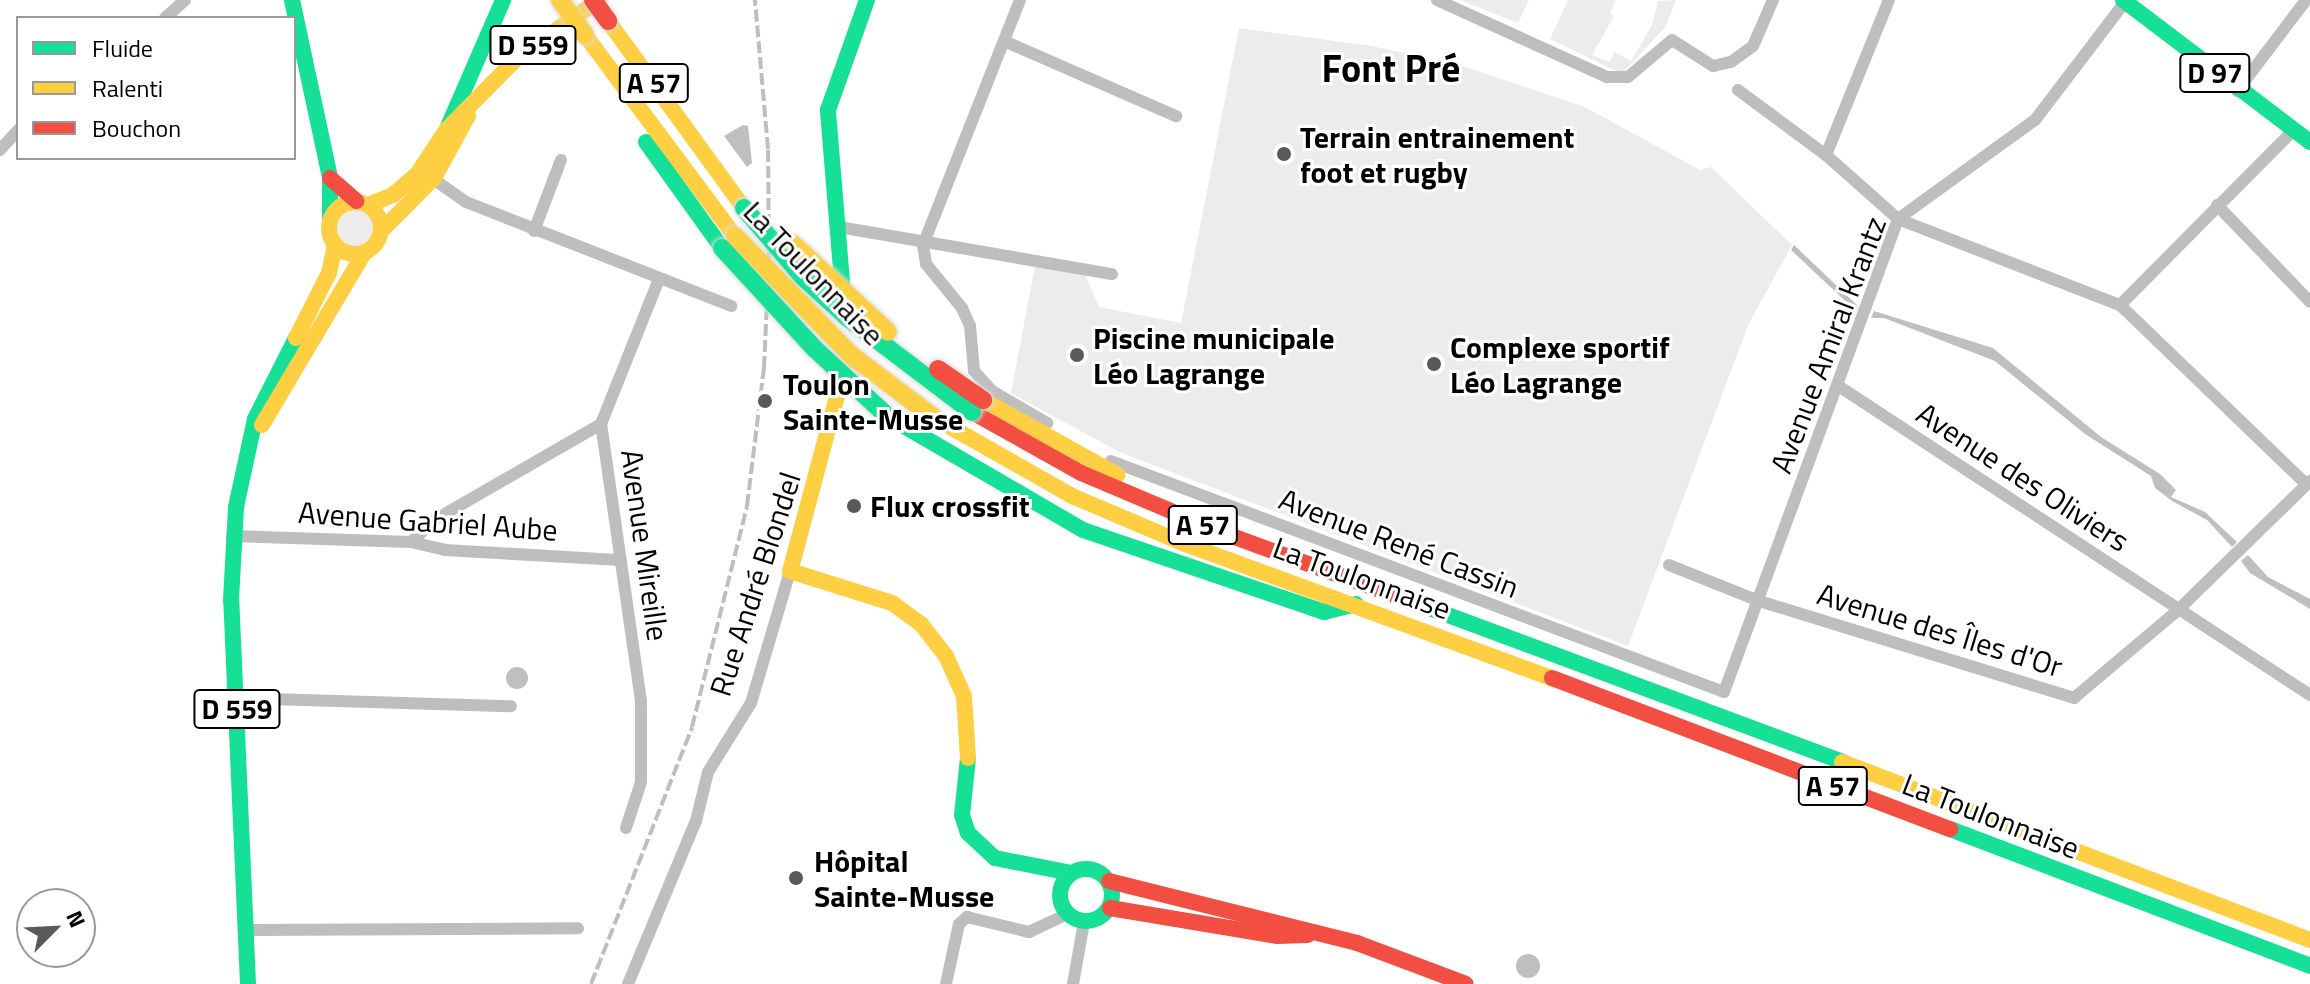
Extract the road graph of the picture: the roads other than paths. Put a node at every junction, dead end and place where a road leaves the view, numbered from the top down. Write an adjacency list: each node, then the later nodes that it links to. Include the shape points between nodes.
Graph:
1 (185, 0): 12 (street)
2 (503, 0): 19 (main road)
3 (560, 0): 35 (main road, La Toulonnaise / A 57, bridge)
4 (596, 0): 17 (main road, D 559, via 517,58); 71 (main road, La Toulonnaise / A 57, bridge, via 698,147 803,277 847,317 978,406 1136,497)
5 (867, 0): 32 (main road, Rue André Blondel, via 828,110)
6 (1020, 0): 14 (street)
7 (1437, 0): 8 (street, via 1607,77 1628,77 1672,40 1713,66 1731,62 1753,46)
8 (1773, 0)
9 (1889, 0): 24 (street)
10 (2306, 0): 16 (street)
11 (2124, 1): 16 (main road, D 97); 31 (street, Avenue Amiral Krantz, via 2035,120)
12 (167, 16)
13 (296, 19): 27 (main road)
14 (1004, 41): 18 (street); 37 (street)
15 (1738, 90): 24 (street)
16 (2237, 91): 20 (main road, D 97)
17 (476, 99): 19 (main road, D 559); 26 (main road, D 559)
18 (1176, 116)
19 (447, 129): 26 (main road, D 559)
20 (2294, 130): 22 (main road, D 97); 29 (street)
21 (16, 132): 23 (street)
22 (2310, 142)
23 (0, 150)
24 (1826, 155): 31 (street)
25 (561, 160): 34 (street)
26 (426, 176): 28 (main road, D 559, via 393,195); 33 (main road, D 559); 34 (street, via 466,202)
27 (330, 178): 28 (main road); 30 (main road)
28 (362, 203): 30 (main road, via 340,206); 33 (main road, via 378,215)
29 (2217, 205): 41 (street); 42 (street)
30 (330, 219): 36 (main road)
31 (1898, 219): 42 (street); 45 (street, Avenue Amiral Krantz)
32 (839, 227): 37 (street, via 877,231); 52 (main road, Rue André Blondel, via 842,387)
33 (382, 230): 38 (main road)
34 (534, 231): 40 (street)
35 (728, 242): 54 (main road, La Toulonnaise / A 57, bridge, via 840,344 933,417 1123,519); 54 (main road, bridge, via 866,398 959,462 1083,530 1178,565 1324,612)
36 (335, 245): 38 (main road, via 348,254); 44 (main road, D 559)
37 (923, 245): 39 (street); 56 (street, Avenue René Cassin, via 926,264 970,326 974,371 992,391 1114,464)
38 (364, 253): 44 (main road, D 559)
39 (1112, 274)
40 (659, 279): 43 (street); 46 (street, Avenue Mireille)
41 (2310, 302)
42 (2120, 305): 47 (street)
43 (731, 306)
44 (317, 311): 48 (main road, D 559, via 253,437)
45 (1840, 387): 53 (street, Avenue Amiral Krantz); 55 (street, Avenue des Oliviers)
46 (601, 424): 49 (street, via 436,519); 50 (street, Avenue Mireille)
47 (2308, 483): 55 (street, Avenue des Îles d'Or)
48 (232, 536): 49 (street, Avenue Gabriel Aube); 58 (main road, D 559)
49 (411, 542): 50 (street, Avenue Gabriel Aube, via 445,550)
50 (621, 560): 60 (street, Avenue Mireille, via 641,701 641,782)
51 (1669, 565): 53 (street)
52 (790, 571): 61 (main road, via 892,603 935,641 955,674 968,717 962,815 968,833 995,858); 75 (street, Rue André Blondel, via 751,703 708,772 696,821)
53 (1759, 601): 55 (street, Avenue des Îles d'Or, via 2074,698); 56 (street, Avenue Amiral Krantz)
54 (1356, 604): 65 (main road, La Toulonnaise / A 57)
55 (2178, 610): 57 (street, Avenue des Oliviers)
56 (1724, 692)
57 (2310, 695)
58 (236, 698): 59 (street); 69 (main road, D 559)
59 (511, 706)
60 (626, 828)
61 (1036, 869): 62 (main road); 64 (main road)
62 (1071, 873): 63 (main road, via 1087,869); 64 (main road)
63 (1109, 881): 66 (main road); 70 (main road)
64 (1060, 890): 67 (main road)
65 (2130, 899): 72 (main road, La Toulonnaise / A 57); 73 (main road)
66 (1110, 908): 67 (main road, via 1096,920); 70 (main road, via 1277,936)
67 (1076, 918): 76 (street, via 1029,932 967,917 959,924); 77 (street)
68 (578, 928): 69 (street)
69 (249, 930): 74 (main road, D 559)
70 (1318, 935): 78 (main road, via 1390,953)
71 (2310, 940)
72 (2310, 966)
73 (2310, 979)
74 (248, 984)
75 (628, 984)
76 (946, 984)
77 (1073, 984)
78 (1466, 984)

